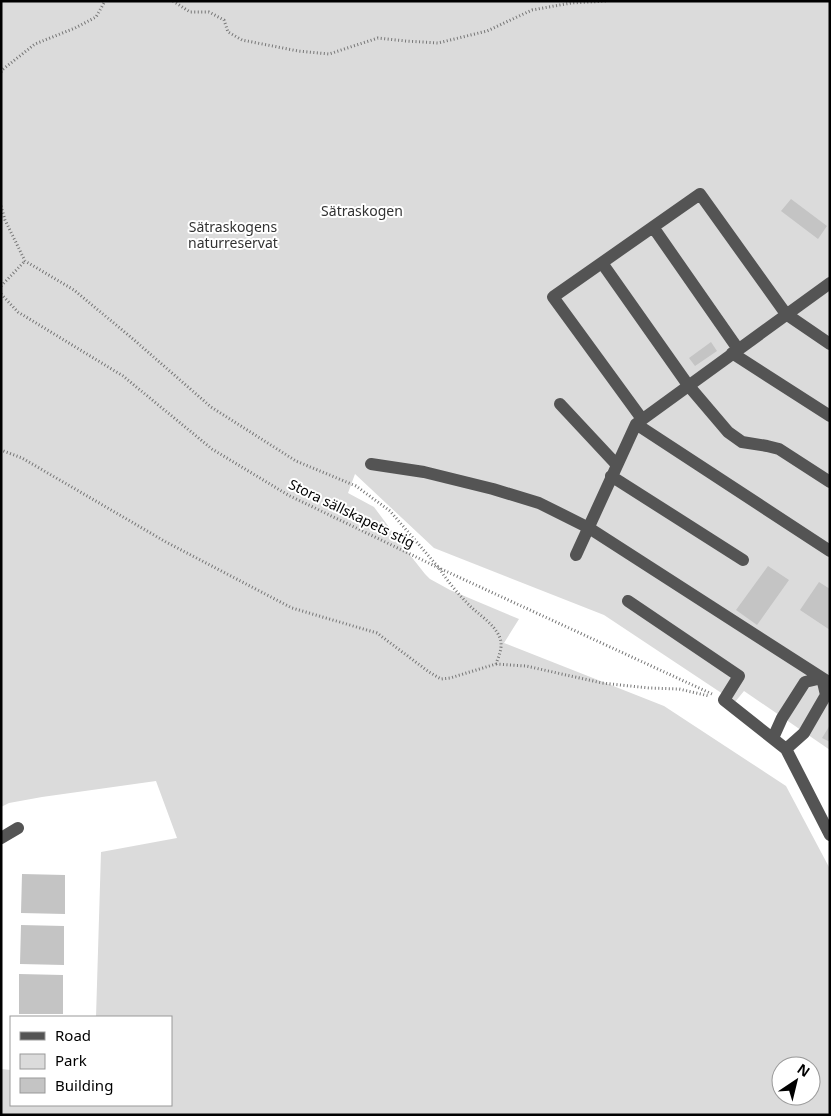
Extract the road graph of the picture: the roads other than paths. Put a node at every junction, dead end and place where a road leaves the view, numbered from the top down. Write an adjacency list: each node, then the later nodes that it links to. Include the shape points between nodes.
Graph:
1 (653, 227): 2 (street); 4 (street, via 700,194); 6 (street)
2 (602, 263): 7 (street); 10 (street, via 554,297)
3 (830, 283): 4 (street)
4 (786, 314): 5 (street); 6 (street)
5 (830, 344)
6 (735, 351): 7 (street); 9 (street)
7 (688, 386): 10 (street); 13 (street, via 728,432 742,442 779,449)
8 (560, 404): 12 (street)
9 (830, 416)
10 (639, 421): 12 (street); 15 (street)
11 (371, 464): 14 (street, via 424,472 493,489 540,503)
12 (614, 470): 14 (street); 17 (street)
13 (830, 482)
14 (589, 528): 16 (street); 19 (street)
15 (830, 551)
16 (576, 555)
17 (743, 560)
18 (628, 601): 20 (street, via 739,676 724,700)
19 (826, 680): 20 (street, via 805,682); 21 (street, via 826,695 804,733)
20 (772, 738): 21 (street)
21 (786, 749): 23 (street)
22 (18, 828): 24 (street)
23 (830, 834)
24 (1, 838)

